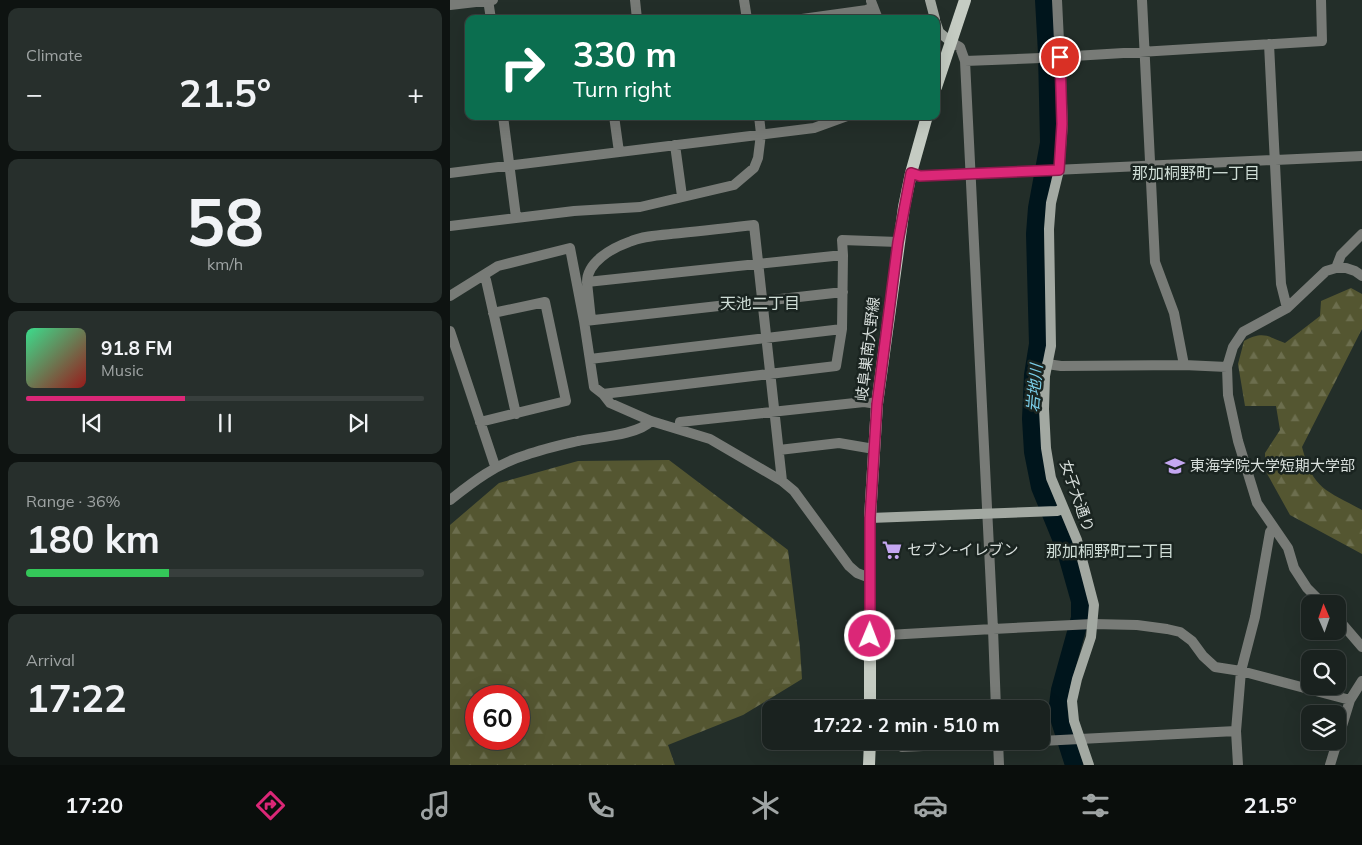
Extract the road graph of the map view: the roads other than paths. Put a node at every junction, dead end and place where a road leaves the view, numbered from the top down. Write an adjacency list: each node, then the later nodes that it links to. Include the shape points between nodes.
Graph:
1 (488, 0): 2 (street); 11 (street); 12 (street)
2 (493, 0)
3 (635, 0): 13 (street)
4 (744, 0): 14 (street)
5 (930, 0): 17 (street)
6 (965, 0): 19 (main road)
7 (1057, 0): 22 (street)
8 (1142, 0): 21 (street)
9 (1321, 0): 20 (street, via 1322,41)
10 (872, 3): 15 (street, via 867,10); 16 (street)
11 (450, 5)
12 (490, 15)
13 (637, 15)
14 (746, 15)
15 (831, 15)
16 (876, 15)
17 (934, 15)
18 (940, 33): 19 (street)
19 (952, 42): 23 (street, via 960,47); 24 (main road)
20 (1269, 44): 21 (street); 34 (street)
21 (1144, 51): 22 (street); 36 (street)
22 (1058, 57): 23 (street); 37 (street, via 1062,124)
23 (966, 60): 40 (street)
24 (940, 76)
25 (503, 120): 35 (street)
26 (615, 120): 32 (street)
27 (759, 120): 30 (street)
28 (836, 120): 30 (street, via 814,128)
29 (926, 120): 39 (main road, 岐阜巣南大野線)
30 (761, 134): 31 (street); 41 (street, via 754,168 734,185)
31 (675, 145): 32 (street); 41 (street)
32 (619, 152): 35 (street)
33 (1362, 156): 34 (street)
34 (1276, 160): 36 (street); 55 (street, via 1281,284)
35 (509, 166): 38 (street); 42 (street)
36 (1150, 166): 37 (street); 63 (street, via 1155,262 1174,313)
37 (1056, 170): 40 (street); 62 (street, 女子大通り, via 1049,229 1051,346)
38 (450, 173)
39 (911, 173): 40 (street, via 920,176); 45 (main road, 岐阜巣南大野線)
40 (970, 174): 79 (street)
41 (682, 196): 42 (street, via 640,207)
42 (516, 217): 43 (street)
43 (450, 226)
44 (1362, 234): 48 (street, via 1341,255)
45 (898, 242): 46 (street, via 842,240); 67 (main road, 岐阜巣南大野線)
46 (843, 255): 47 (street); 52 (street)
47 (757, 264): 51 (street); 51 (street, via 754,225 653,236 629,242 591,266); 54 (street)
48 (1336, 268): 50 (street, via 1346,268); 55 (street, via 1320,275)
49 (482, 276): 53 (street); 56 (street, via 486,280); 57 (street, via 498,266 570,248)
50 (1362, 276)
51 (587, 282): 57 (street)
52 (843, 292): 54 (street); 58 (street)
53 (451, 293)
54 (762, 301): 57 (street); 60 (street)
55 (1287, 308): 64 (street, via 1243,332 1233,347)
56 (493, 314): 69 (street); 69 (street, via 545,302 566,402)
57 (587, 320): 61 (street)
58 (842, 329): 60 (street); 65 (street, via 836,366)
59 (450, 331): 71 (street)
60 (766, 338): 61 (street); 65 (street)
61 (590, 359): 66 (street, via 594,387)
62 (1047, 364): 63 (street); 78 (street, 女子大通り, via 1046,448)
63 (1184, 364): 64 (street)
64 (1227, 367): 81 (street, via 1228,395 1238,442 1258,503)
65 (770, 374): 66 (street); 68 (street)
66 (603, 394): 70 (street, via 610,403)
67 (877, 404): 68 (street, via 864,402); 73 (main road, 岐阜巣南大野線)
68 (775, 412): 72 (street, via 680,422); 74 (street)
69 (516, 414): 71 (street)
70 (651, 421): 72 (street); 75 (street, via 646,427 578,441)
71 (480, 422): 75 (street)
72 (679, 429): 76 (street, via 710,439)
73 (874, 449): 74 (street, via 839,443); 80 (main road, 岐阜巣南大野線)
74 (779, 450): 76 (street)
75 (495, 466): 77 (street)
76 (782, 482): 82 (street, via 794,491 849,566)
77 (450, 500)
78 (1060, 510): 79 (street); 84 (street, 女子大通り, via 1077,540 1094,605)
79 (987, 514): 80 (street); 86 (street)
80 (870, 518): 82 (main road, 岐阜巣南大野線)
81 (1273, 528): 83 (street, via 1288,548 1294,568); 89 (street)
82 (870, 578): 87 (main road, 岐阜巣南大野線)
83 (1315, 595)
84 (1090, 624): 86 (street); 89 (street, via 1137,625 1180,632 1192,640 1215,667); 95 (street, 女子大通り, via 1091,637 1072,701)
85 (1346, 628): 88 (street)
86 (993, 630): 87 (street); 92 (street)
87 (870, 636): 91 (main road, 岐阜巣南大野線)
88 (1362, 647)
89 (1241, 672): 93 (street); 94 (street)
90 (1362, 681): 93 (street)
91 (870, 700)
92 (996, 700)
93 (1350, 700): 103 (street)
94 (1236, 731): 95 (street); 102 (street)
95 (1077, 739): 96 (street); 101 (street, 女子大通り)
96 (1050, 740)
97 (870, 750): 99 (main road)
98 (998, 750): 100 (street)
99 (869, 765)
100 (999, 765)
101 (1088, 765)
102 (1238, 765)
103 (1330, 765)

